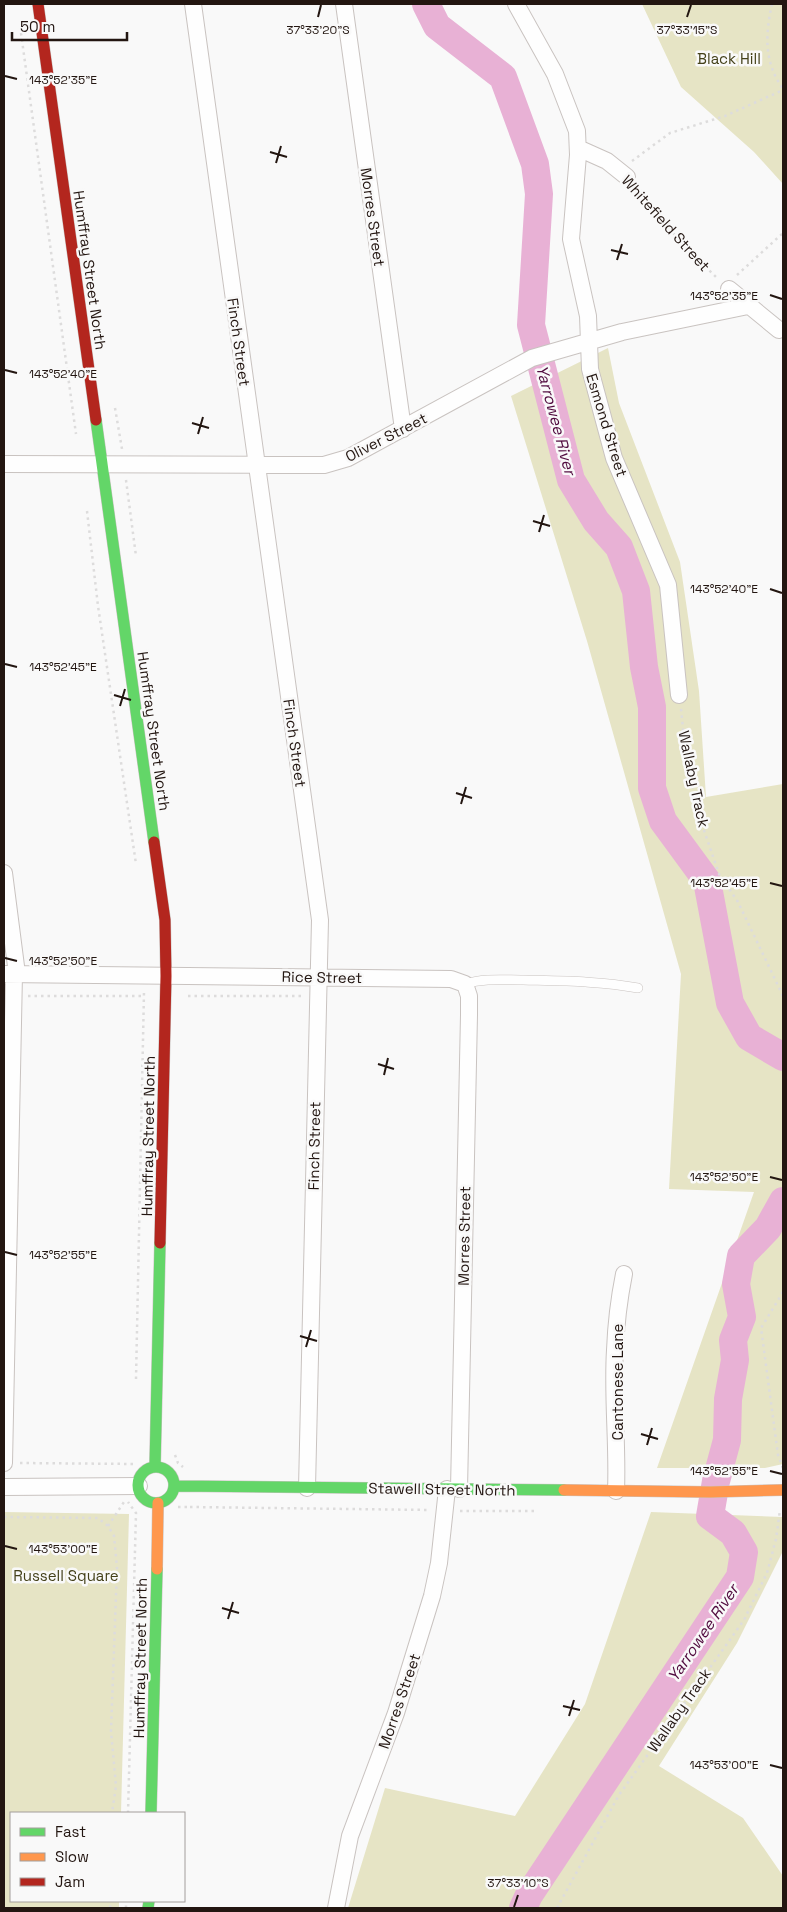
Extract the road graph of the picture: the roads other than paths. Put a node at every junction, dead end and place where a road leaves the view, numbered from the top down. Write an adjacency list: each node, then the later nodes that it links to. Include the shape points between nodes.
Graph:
1 (38, 4): 13 (street, Humffray Street North)
2 (193, 4): 14 (street, Finch Street)
3 (344, 4): 11 (street, Morres Street)
4 (516, 4): 5 (street, via 555,74 576,125)
5 (578, 148): 6 (street, Whitefield Street, via 607,160); 10 (street, Esmond Street, via 571,239 588,316)
6 (624, 174)
7 (727, 288): 8 (street)
8 (748, 306): 9 (street); 10 (street, Oliver Street)
9 (779, 330)
10 (588, 340): 11 (street, Oliver Street, via 532,358); 15 (street, Esmond Street, via 593,386 614,458 668,585)
11 (403, 429): 14 (street, Oliver Street, via 335,462 311,466)
12 (4, 464): 13 (street, Oliver Street)
13 (102, 465): 14 (street, Oliver Street); 18 (street, Humffray Street North, via 163,904)
14 (256, 466): 19 (street, Finch Street, via 320,920)
15 (679, 695)
16 (4, 873): 17 (street)
17 (12, 974): 18 (street, Rice Street); 23 (street)
18 (166, 976): 19 (street, Rice Street); 24 (street, Humffray Street North)
19 (318, 977): 20 (street, Rice Street, via 451,979); 27 (street, Finch Street)
20 (465, 984): 21 (lane, Rice Street, via 484,980 540,980 610,983); 28 (street, Morres Street, via 469,993 469,1015)
21 (638, 988)
22 (624, 1274): 31 (street, Cantonese Lane, via 615,1349)
23 (7, 1463): 26 (street)
24 (155, 1468): 25 (street, via 169,1472); 29 (street, via 144,1473)
25 (174, 1486): 27 (street, Stawell Street North); 32 (street, via 170,1497)
26 (4, 1487): 29 (street)
27 (307, 1488): 28 (street, Stawell Street North)
28 (453, 1489): 31 (street, Stawell Street North); 34 (street, Morres Street, via 432,1596 396,1713 350,1836)
29 (130, 1490): 32 (street)
30 (783, 1490): 31 (street, Stawell Street North)
31 (616, 1491)
32 (158, 1503): 33 (street, Humffray Street North)
33 (151, 1812)
34 (336, 1908)

